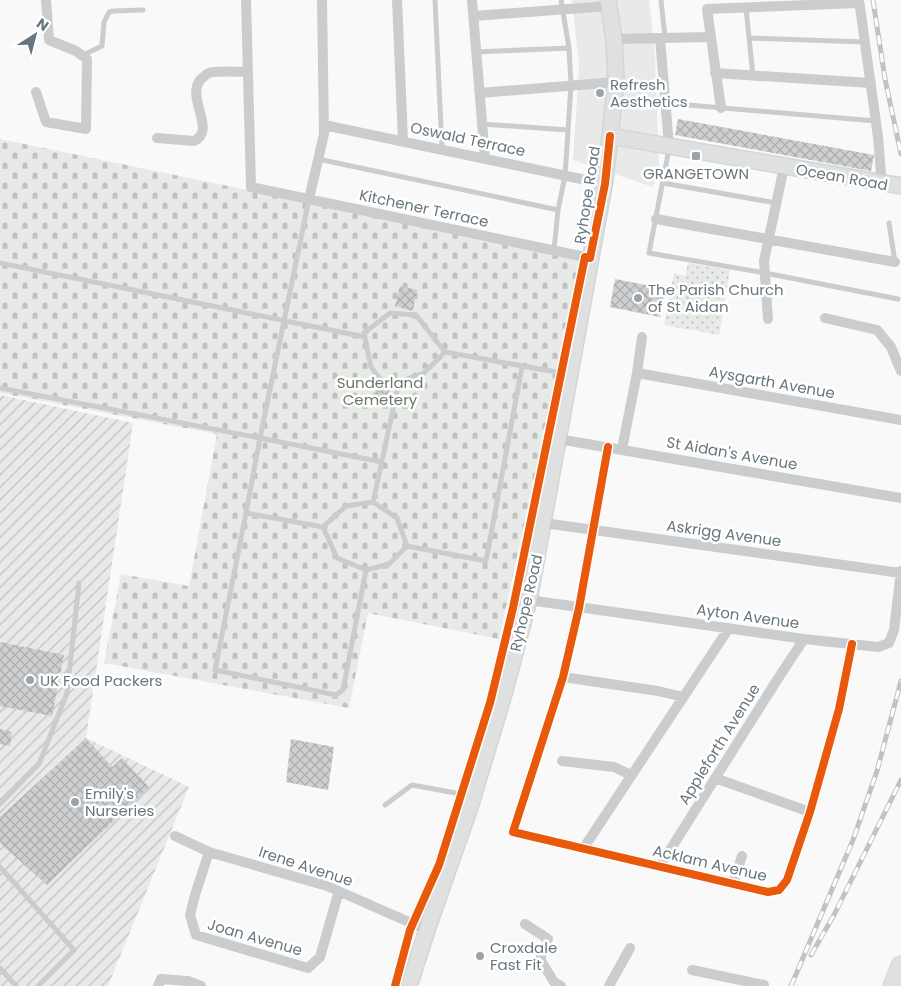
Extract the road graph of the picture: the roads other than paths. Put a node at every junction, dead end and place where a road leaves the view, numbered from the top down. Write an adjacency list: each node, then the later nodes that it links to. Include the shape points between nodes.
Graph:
1 (46, 0): 21 (street, via 49,40)
2 (246, 0): 22 (street)
3 (322, 0): 34 (street)
4 (398, 0): 38 (street)
5 (435, 0): 40 (lane)
6 (472, 0): 13 (street)
7 (661, 0): 15 (lane)
8 (859, 1): 11 (street); 18 (street)
9 (608, 3): 10 (street); 17 (main road, Ryhope Road)
10 (562, 5): 13 (street); 19 (lane)
11 (746, 8): 14 (street, via 706,9); 16 (lane)
12 (144, 10): 21 (lane, via 109,12 104,22 102,46)
13 (474, 16): 20 (street)
14 (710, 37): 15 (street); 23 (street)
15 (663, 38): 17 (street); 30 (street)
16 (749, 38): 18 (lane); 24 (lane)
17 (614, 39): 25 (main road, Ryhope Road)
18 (865, 42): 26 (street)
19 (569, 48): 20 (lane); 27 (lane)
20 (476, 52): 29 (street)
21 (82, 56): 28 (street, via 87,59 86,129 46,122)
22 (248, 72): 37 (street, via 210,73 197,85 203,122 199,138); 49 (street, Kitchener Terrace, via 251,187)
23 (716, 73): 24 (street); 31 (street)
24 (753, 76): 26 (street)
25 (616, 82): 27 (street); 36 (main road, Ryhope Road)
26 (871, 83): 32 (street)
27 (571, 85): 29 (street); 35 (lane)
28 (36, 92)
29 (480, 93): 33 (street)
30 (665, 103): 31 (lane); 39 (street)
31 (721, 108): 32 (lane)
32 (876, 121): 45 (street)
33 (482, 124): 35 (lane); 42 (street)
34 (324, 125): 38 (street, Oswald Terrace); 41 (street)
35 (568, 130): 44 (lane)
36 (610, 136): 39 (main road); 47 (main road, Ryhope Road)
37 (157, 138)
38 (403, 140): 40 (street, Oswald Terrace)
39 (669, 146): 43 (main road, Ocean Road); 46 (lane)
40 (442, 149): 42 (street, Oswald Terrace)
41 (318, 159): 49 (street); 51 (lane)
42 (485, 159): 44 (street, Oswald Terrace)
43 (784, 167): 45 (main road, Ocean Road); 50 (street)
44 (565, 176): 47 (street, Oswald Terrace); 51 (lane)
45 (883, 179): 48 (main road, Ocean Road)
46 (662, 183): 50 (lane); 52 (lane)
47 (605, 184): 56 (main road, Ryhope Road)
48 (901, 186)
49 (309, 199): 55 (street, Kitchener Terrace); 63 (lane)
50 (776, 203): 54 (street)
51 (558, 210): 55 (lane)
52 (656, 219): 54 (street); 59 (lane, via 649,253)
53 (889, 223): 57 (lane)
54 (769, 239): 57 (street); 59 (street)
55 (554, 251): 56 (street, Kitchener Terrace)
56 (590, 258): 70 (main road, Ryhope Road)
57 (895, 262)
58 (0, 263): 63 (lane)
59 (765, 273): 60 (lane); 62 (street)
60 (898, 300)
61 (825, 318): 68 (street, via 877,330 892,347)
62 (768, 319)
63 (285, 321): 65 (lane); 74 (lane)
64 (642, 336): 69 (street)
65 (364, 337): 66 (lane, via 364,333 390,314 416,315); 71 (lane, via 371,367 381,380)
66 (445, 352): 67 (lane); 71 (lane, via 424,373)
67 (522, 366): 70 (lane); 85 (lane, via 486,561)
68 (901, 371)
69 (637, 373): 73 (street, Aysgarth Avenue); 77 (street)
70 (570, 375): 75 (main road, Ryhope Road)
71 (399, 382): 78 (lane)
72 (0, 388): 74 (lane)
73 (901, 420)
74 (260, 438): 78 (lane); 81 (lane)
75 (558, 439): 76 (street, St Aidan's Avenue); 82 (main road, Ryhope Road)
76 (608, 447): 77 (street, St Aidan's Avenue); 84 (street)
77 (622, 449): 79 (street, St Aidan's Avenue)
78 (382, 462): 80 (lane)
79 (901, 498)
80 (373, 502): 83 (lane, via 346,506); 85 (lane, via 397,518)
81 (246, 512): 83 (lane); 86 (lane, via 215,670 336,695 343,690)
82 (544, 522): 84 (street, Askrigg Avenue); 89 (main road, Ryhope Road)
83 (323, 527): 86 (lane, via 337,558)
84 (594, 530): 87 (street, Askrigg Avenue); 90 (street)
85 (407, 546): 86 (lane, via 389,564)
86 (366, 570)
87 (901, 572): 93 (street, Ayton Avenue, via 894,630 889,643 878,647)
88 (79, 583): 100 (lane, via 67,693 39,764)
89 (529, 600): 90 (street, Ayton Avenue); 99 (main road, Ryhope Road)
90 (579, 608): 91 (street, Ayton Avenue); 94 (street)
91 (729, 628): 92 (street, Ayton Avenue); 95 (street)
92 (804, 639): 93 (street, Ayton Avenue); 98 (street, Appleforth Avenue)
93 (852, 644): 102 (street, Acklam Avenue, via 839,709)
94 (563, 677): 95 (street, via 658,691); 104 (street, Acklam Avenue, via 513,832)
95 (683, 698): 97 (street)
96 (562, 761): 97 (street, via 614,767)
97 (631, 775): 104 (street)
98 (714, 778): 102 (street); 107 (street, Appleforth Avenue)
99 (473, 796): 101 (lane, via 412,785); 112 (main road, Ryhope Road)
100 (0, 804)
101 (385, 805)
102 (810, 812): 109 (street, Acklam Avenue, via 787,880 779,890 768,892)
103 (175, 836): 105 (street, Irene Avenue)
104 (582, 849): 107 (street, Acklam Avenue)
105 (209, 852): 110 (street, Irene Avenue); 110 (street, Joan Avenue, via 190,915 196,935 220,943 308,968 320,957)
106 (742, 856): 109 (street)
107 (660, 866): 109 (street, Acklam Avenue)
108 (0, 867): 120 (lane, via 74,950)
109 (733, 883)
110 (339, 891): 112 (street, Irene Avenue)
111 (526, 924): 124 (street, via 548,939 540,959 554,982)
112 (426, 930): 123 (main road, Ryhope Road)
113 (630, 948): 125 (street)
114 (901, 966): 126 (highway)
115 (0, 968): 119 (lane)
116 (692, 970): 117 (street)
117 (748, 984): 118 (street)
118 (764, 985)
119 (16, 986)
120 (38, 986)
121 (158, 986): 122 (street, via 162,979 188,981)
122 (201, 986)
123 (409, 986)
124 (561, 986)
125 (609, 986)
126 (893, 986)

